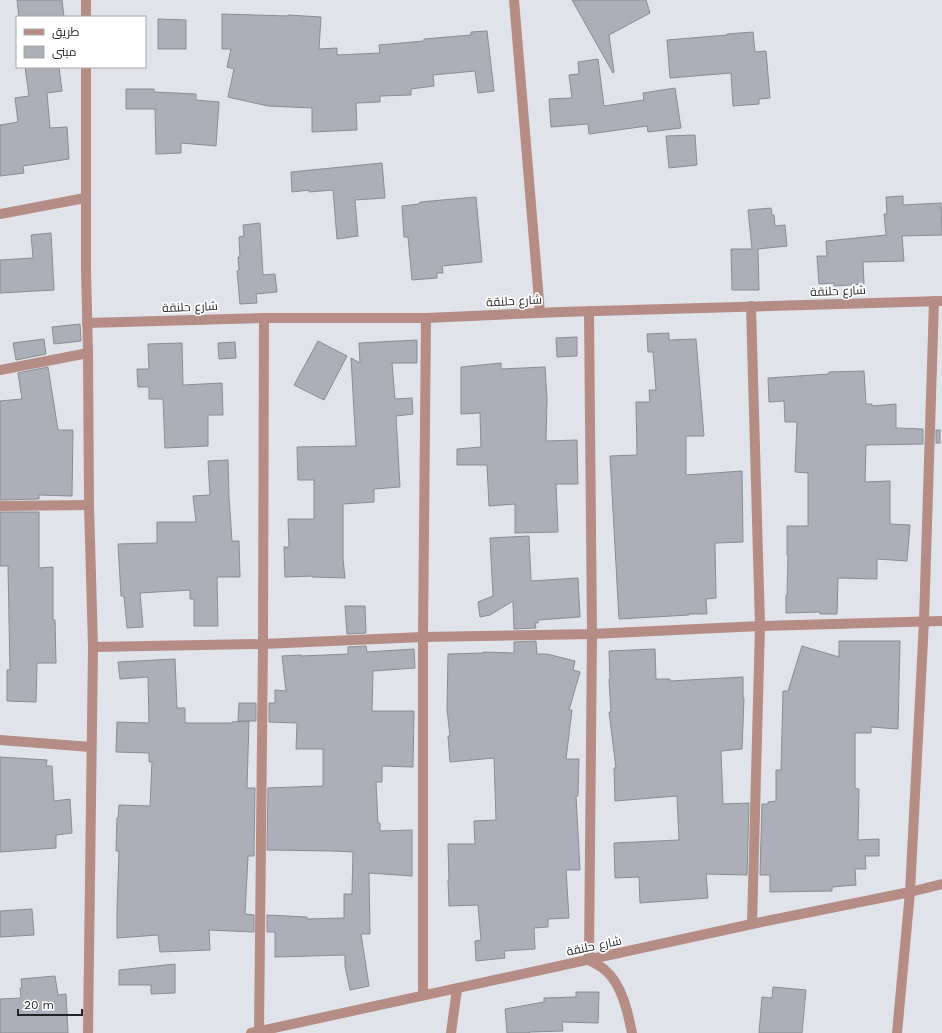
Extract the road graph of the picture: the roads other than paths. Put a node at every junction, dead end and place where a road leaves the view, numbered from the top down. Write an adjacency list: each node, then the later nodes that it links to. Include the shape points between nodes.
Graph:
1 (86, 0): 3 (street)
2 (514, 0): 10 (street)
3 (86, 16)
4 (86, 68): 5 (street)
5 (85, 198): 6 (street); 13 (street)
6 (0, 214)
7 (938, 301): 8 (street, شارع حلنقة); 18 (street)
8 (751, 306): 9 (street, شارع حلنقة); 20 (street)
9 (589, 311): 10 (street, شارع حلنقة); 21 (street)
10 (540, 313): 12 (street, شارع حلنقة)
11 (264, 318): 12 (street, شارع حلنقة); 13 (street, شارع حلنقة); 23 (street)
12 (426, 318): 22 (street)
13 (87, 323): 14 (street)
14 (88, 353): 15 (street); 16 (street)
15 (0, 370)
16 (89, 505): 17 (street); 24 (street)
17 (0, 506)
18 (924, 621): 19 (street); 20 (street); 28 (street)
19 (942, 621)
20 (760, 626): 21 (street); 29 (street)
21 (592, 634): 22 (street); 30 (street)
22 (423, 637): 23 (street); 32 (street)
23 (263, 644): 24 (street); 33 (street)
24 (93, 647): 26 (street)
25 (0, 740): 26 (street)
26 (91, 747): 34 (street)
27 (942, 884): 28 (street, شارع حلنقة)
28 (910, 892): 29 (street, شارع حلنقة); 37 (street)
29 (752, 924): 30 (street, شارع حلنقة)
30 (589, 960): 31 (street, شارع حلنقة); 36 (street, via 605,969 615,980)
31 (457, 989): 32 (street, شارع حلنقة); 35 (street)
32 (423, 995): 33 (street, شارع حلنقة)
33 (256, 1032)
34 (88, 1033)
35 (451, 1033)
36 (632, 1033)
37 (897, 1033)

